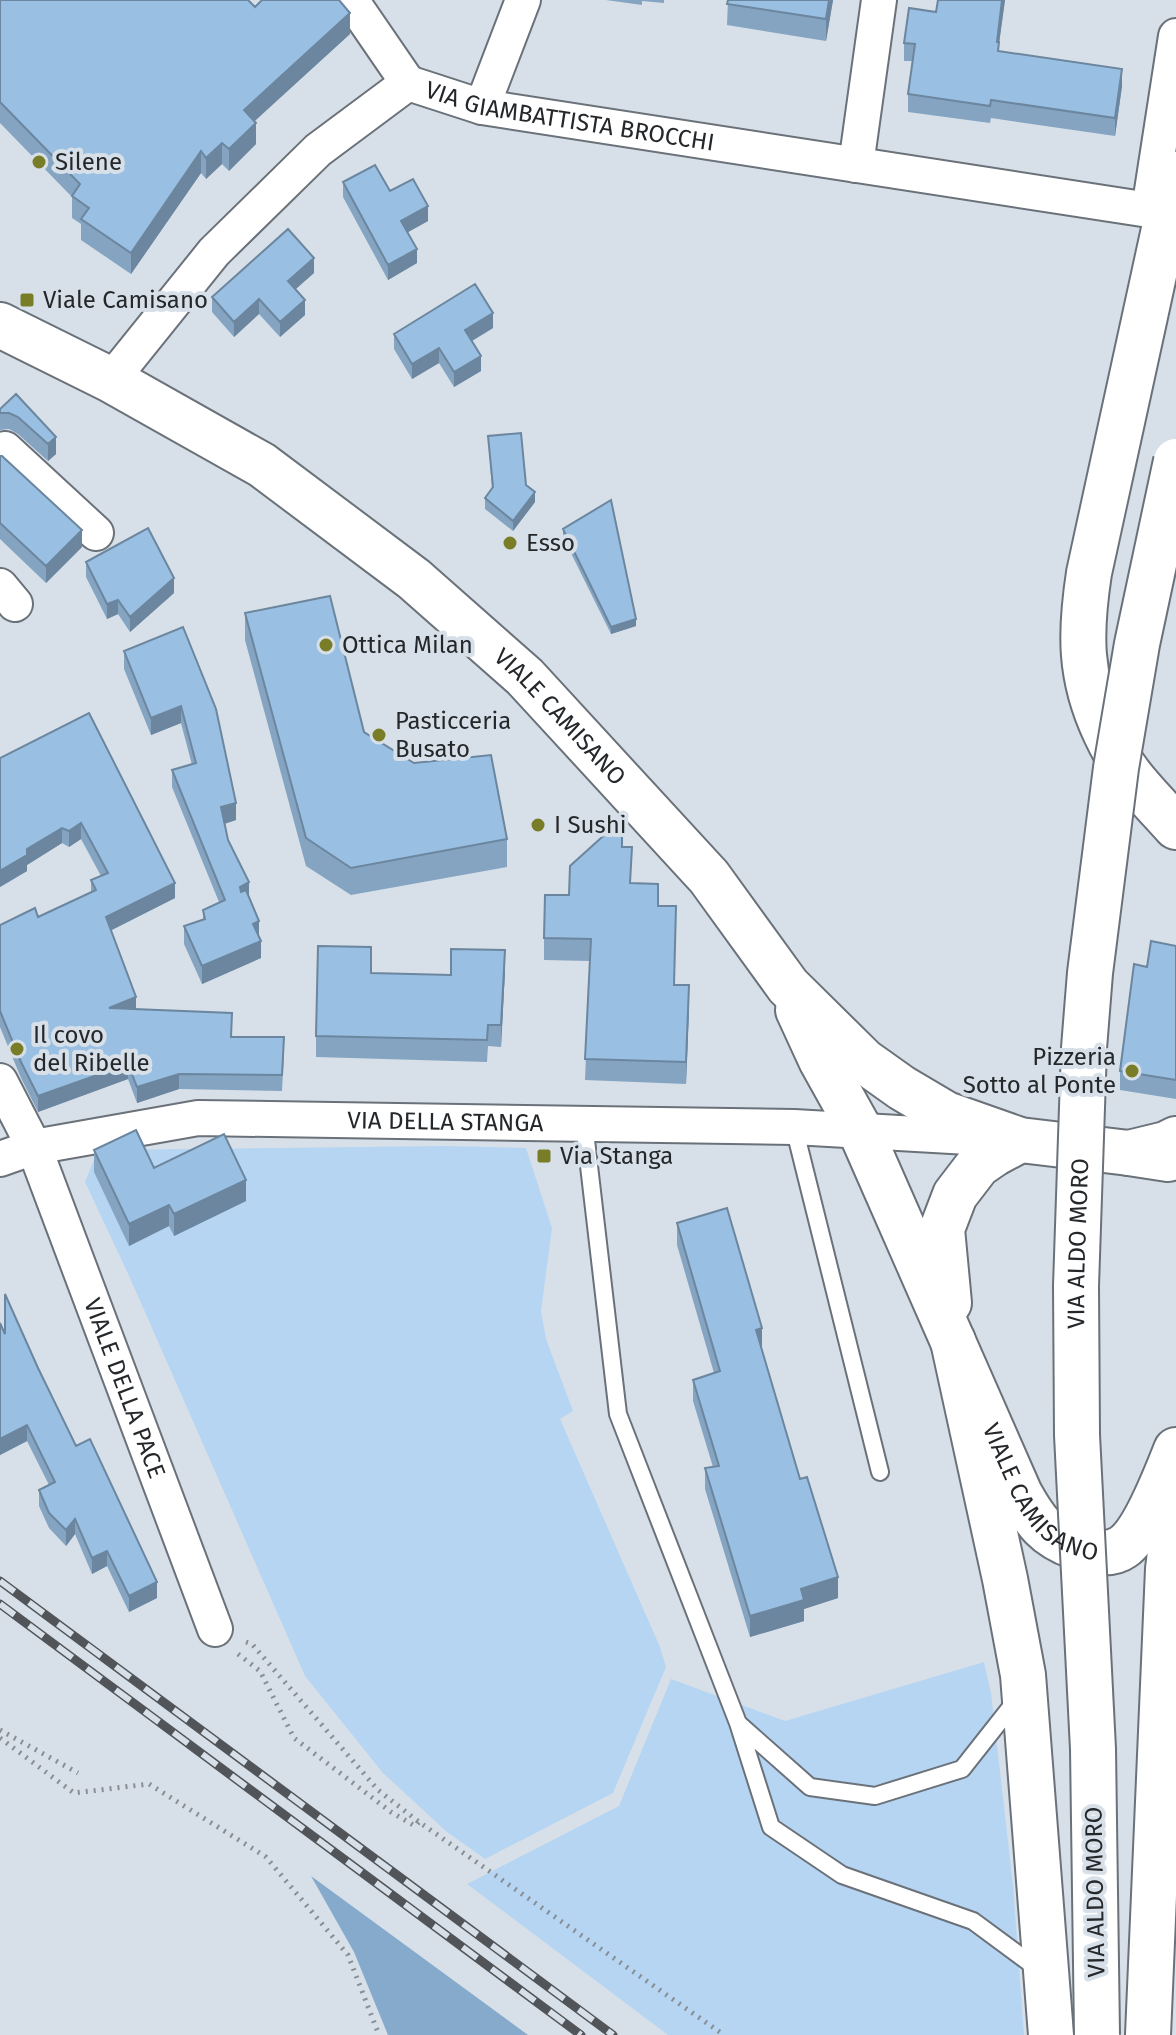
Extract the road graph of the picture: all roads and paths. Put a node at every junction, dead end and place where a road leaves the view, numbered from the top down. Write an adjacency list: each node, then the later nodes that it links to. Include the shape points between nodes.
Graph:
1 (351, 0): 5 (street)
2 (523, 0): 6 (street)
3 (879, 0): 7 (street)
4 (1176, 36): 7 (street, VIA GIAMBATTISTA BROCCHI, via 1149,210)
5 (408, 83): 6 (street, VIA GIAMBATTISTA BROCCHI); 10 (street, VIA GIAMBATTISTA BROCCHI, via 318,150 214,252)
6 (482, 107): 7 (street, VIA GIAMBATTISTA BROCCHI)
7 (856, 165)
8 (1176, 174): 14 (main road, via 1089,573 1082,639 1088,688 1112,746)
9 (0, 325): 10 (main road, VIALE CAMISANO)
10 (111, 380): 15 (main road, VIALE CAMISANO, via 262,465 414,579 525,677 709,877)
11 (0, 454): 13 (street, via 5,449)
12 (1176, 461): 42 (main road, VIA ALDO MORO, bridge, via 1116,768 1084,1048 1077,1435 1093,1749)
13 (96, 533)
14 (1176, 827)
15 (788, 986): 19 (main road, VIALE CAMISANO); 21 (main road, VIALE CAMISANO, via 864,1061 902,1088 946,1114)
16 (0, 1081): 22 (street, VIALE DELLA PACE)
17 (584, 1123): 18 (street, VIA DELLA STANGA); 22 (street, VIA DELLA STANGA, via 198,1118); 33 (lane, via 618,1414)
18 (794, 1127): 19 (street, VIA DELLA STANGA); 28 (lane)
19 (860, 1130): 21 (street, VIA DELLA STANGA); 26 (main road, VIALE CAMISANO)
20 (1176, 1139): 23 (main road)
21 (1020, 1140): 23 (main road, VIALE CAMISANO); 26 (main road, VIALE CAMISANO, via 978,1165 955,1195 942,1229)
22 (34, 1147): 24 (street); 30 (street, VIALE DELLA PACE)
23 (1129, 1153): 25 (main road, VIALE CAMISANO)
24 (0, 1159)
25 (1176, 1161)
26 (953, 1341): 27 (main road, VIALE CAMISANO, via 1020,1494 1040,1526 1058,1540 1092,1553 1125,1546 1143,1522); 32 (main road)
27 (1176, 1450)
28 (880, 1472)
29 (1176, 1504): 43 (main road, via 1168,1569)
30 (215, 1629): 37 (path, via 252,1644 378,1790)
31 (238, 1654): 37 (path, via 260,1671 294,1738 391,1812 415,1826)
32 (1024, 1690): 33 (lane, via 962,1769 875,1796 810,1787); 38 (main road)
33 (738, 1723): 38 (lane, via 771,1827 842,1875 973,1921)
34 (0, 1730): 36 (path)
35 (0, 1738): 39 (path, via 74,1793 149,1784 266,1857 348,1955)
36 (78, 1773)
37 (419, 1822): 40 (path)
38 (1046, 1975): 41 (main road)
39 (379, 2035)
40 (724, 2035)
41 (1051, 2035)
42 (1097, 2035)
43 (1148, 2035)

